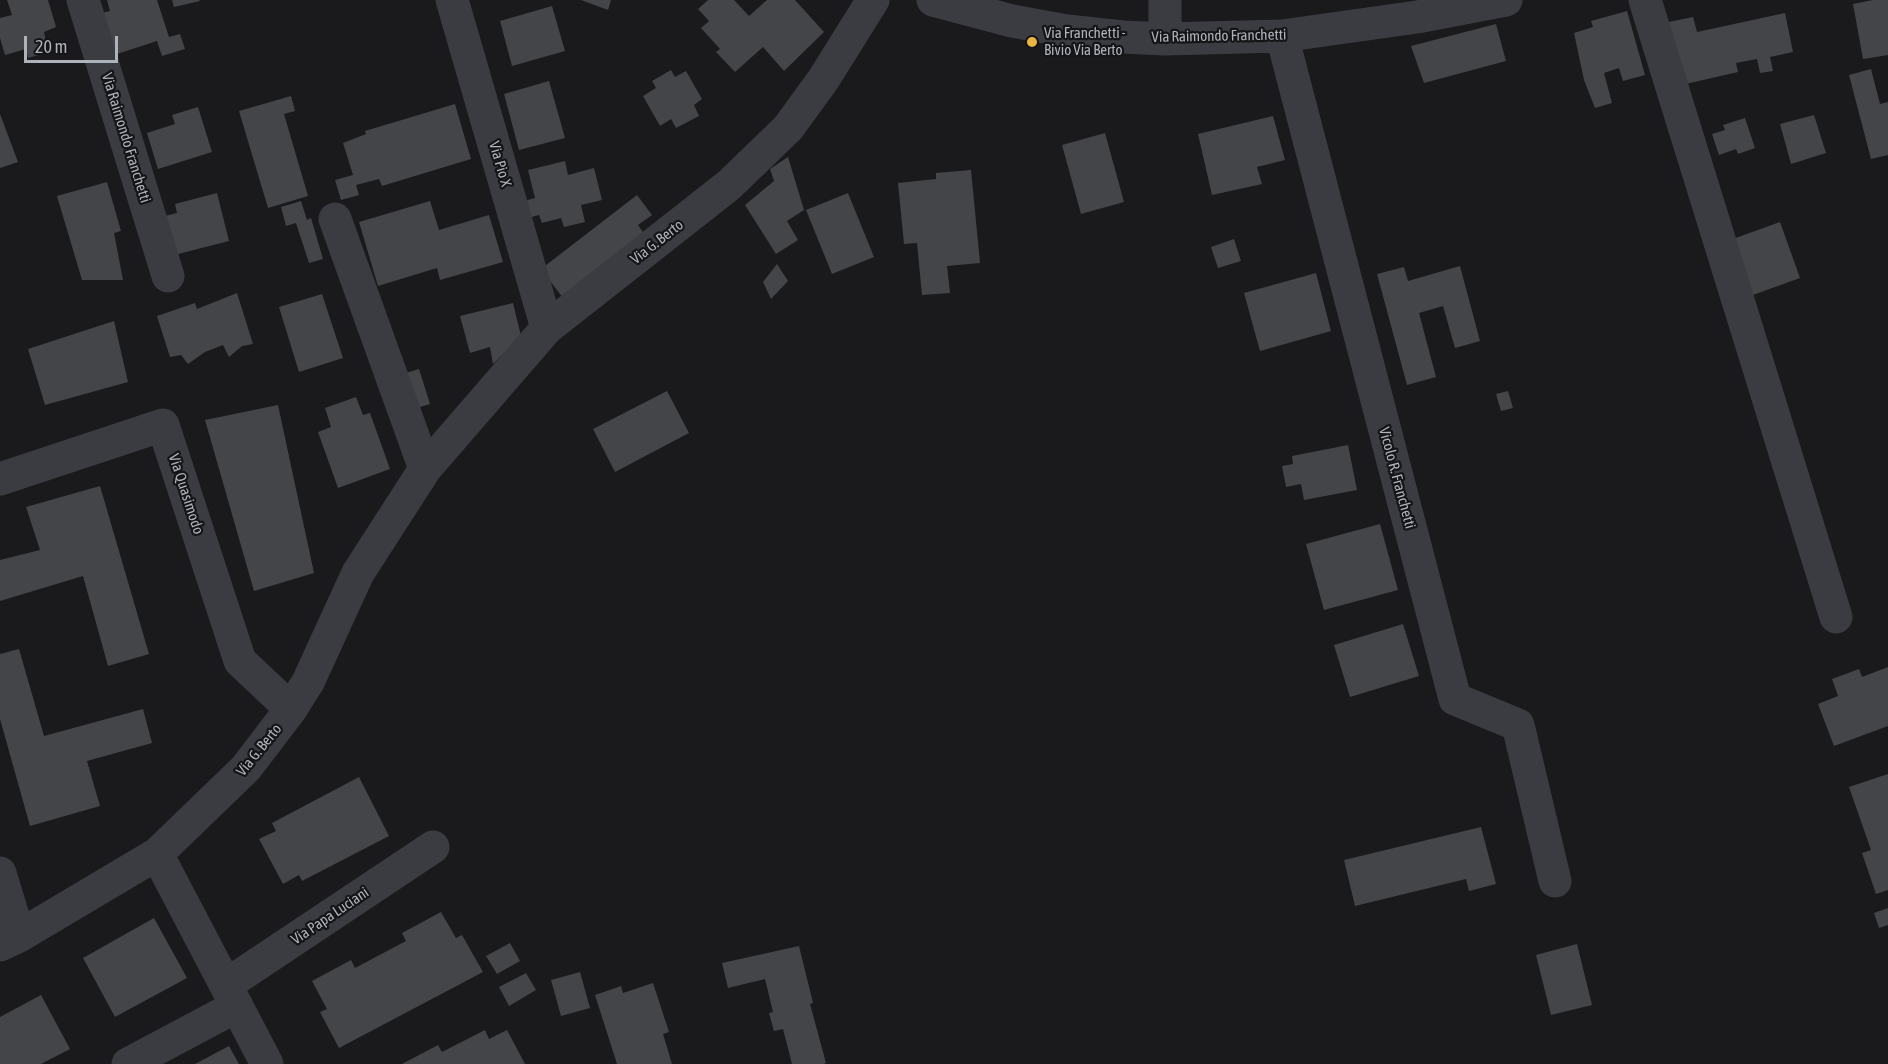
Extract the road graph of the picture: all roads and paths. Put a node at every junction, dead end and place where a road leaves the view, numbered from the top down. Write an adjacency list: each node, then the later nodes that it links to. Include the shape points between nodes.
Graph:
1 (83, 0): 11 (street, Via Raimondo Franchetti)
2 (452, 0): 12 (street, Via Pio X)
3 (873, 0): 12 (street, Via G. Berto, via 824,80 788,128 729,185)
4 (933, 0): 9 (street, Via Raimondo Franchetti, via 1067,31)
5 (1165, 0): 9 (street)
6 (1506, 0): 8 (street, Via Raimondo Franchetti)
7 (1645, 0): 15 (street)
8 (1282, 36): 9 (street, Via Raimondo Franchetti); 20 (street, Vicolo R. Franchetti, via 1455,699 1518,725)
9 (1165, 39)
10 (335, 219): 13 (street)
11 (168, 276)
12 (547, 328): 13 (street, Via G. Berto)
13 (424, 470): 16 (street, Via G. Berto, via 358,573 308,682)
14 (0, 479): 16 (street, Via Quasimodo, via 164,425 240,661)
15 (1836, 617)
16 (291, 709): 18 (street, Via G. Berto, via 246,768)
17 (433, 847): 22 (street, Via Papa Luciani)
18 (157, 854): 21 (street, Via G. Berto); 22 (street)
19 (0, 873): 21 (street)
20 (1555, 881)
21 (9, 941)
22 (232, 996): 23 (street, Via Papa Luciani); 24 (street)
23 (128, 1064)
24 (267, 1064)

